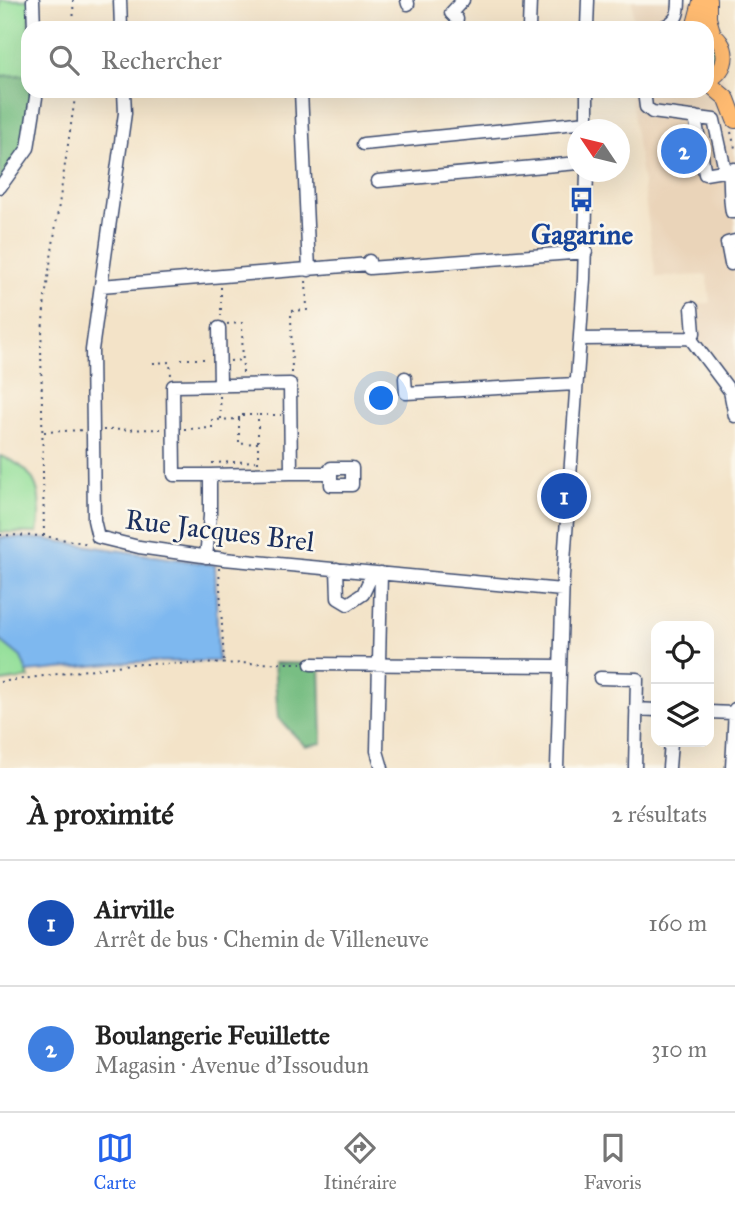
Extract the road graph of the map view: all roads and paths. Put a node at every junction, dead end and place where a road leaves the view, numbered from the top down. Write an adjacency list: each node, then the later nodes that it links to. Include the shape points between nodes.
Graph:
1 (33, 0): 11 (street)
2 (73, 0): 12 (path)
3 (120, 0): 13 (street)
4 (463, 0): 10 (street, via 452,13)
5 (530, 0): 14 (street)
6 (589, 0): 15 (street)
7 (679, 0): 16 (street)
8 (701, 0): 17 (main road)
9 (709, 0): 18 (main road)
10 (457, 19)
11 (34, 21)
12 (74, 21)
13 (121, 21)
14 (529, 21)
15 (588, 21)
16 (674, 21)
17 (696, 21)
18 (710, 21)
19 (722, 41): 20 (main road)
20 (721, 70): 21 (main road); 29 (main road)
21 (714, 76)
22 (714, 87): 32 (main road, via 727,99)
23 (36, 98): 39 (street, via 27,148)
24 (75, 98): 66 (path, via 45,298)
25 (124, 98): 46 (street)
26 (301, 98): 44 (street)
27 (587, 98): 31 (street)
28 (645, 98): 30 (street, via 652,112)
29 (735, 103)
30 (695, 117): 36 (street, via 714,120); 36 (street, via 705,174)
31 (587, 119)
32 (735, 120)
33 (567, 128): 34 (street)
34 (363, 144)
35 (567, 164): 37 (street)
36 (730, 170): 40 (street, via 728,188)
37 (378, 181)
38 (587, 182): 42 (street)
39 (0, 187)
40 (735, 212)
41 (735, 241): 43 (street, via 727,243 731,264)
42 (586, 252): 44 (street, via 369,268 369,261); 50 (street)
43 (735, 263)
44 (307, 270): 45 (street); 54 (path, via 307,310 290,311)
45 (221, 276): 46 (street); 52 (path, via 221,324 242,323)
46 (100, 286): 65 (street, via 92,350)
47 (692, 308): 49 (street, via 694,333)
48 (219, 328): 57 (street)
49 (690, 338): 50 (street); 58 (street)
50 (580, 339): 55 (street)
51 (153, 363): 56 (path, via 170,362)
52 (243, 374)
53 (405, 378): 55 (street, via 406,393)
54 (290, 384): 57 (street); 60 (street)
55 (576, 384): 78 (street)
56 (173, 386): 57 (street); 64 (street)
57 (220, 386): 63 (path)
58 (733, 391): 61 (street)
59 (258, 415): 60 (path); 62 (path, via 239,415); 67 (path)
60 (291, 415): 69 (street)
61 (735, 416)
62 (239, 419): 63 (path); 67 (path, via 239,444)
63 (221, 420): 64 (path, via 212,420 212,428)
64 (173, 429): 65 (path); 71 (street, via 174,475)
65 (94, 430): 66 (path); 74 (street)
66 (43, 432): 73 (path)
67 (258, 443): 68 (path)
68 (258, 468): 69 (street); 71 (street); 71 (path, via 212,461)
69 (291, 473): 70 (street)
70 (331, 473)
71 (211, 475): 75 (street)
72 (0, 535): 73 (path)
73 (44, 536): 74 (path, via 90,544)
74 (98, 537): 75 (street, Rue Jacques Brel)
75 (212, 558): 76 (street, Rue Jacques Brel); 81 (path)
76 (337, 569): 77 (street, Rue Jacques Brel); 77 (street, Rue Jacques Brel, via 338,598 348,604 363,594)
77 (377, 573): 78 (street, Rue Jacques Brel); 80 (street)
78 (562, 590): 82 (street)
79 (311, 663): 80 (street); 81 (path)
80 (381, 664): 82 (street); 90 (street, via 377,751)
81 (224, 665): 84 (path, via 131,664)
82 (560, 666): 91 (street)
83 (600, 678): 85 (street, via 637,679)
84 (0, 682)
85 (636, 709): 86 (street); 92 (street)
86 (651, 710)
87 (734, 711): 88 (street); 94 (street)
88 (714, 712)
89 (671, 747): 93 (street)
90 (382, 768)
91 (557, 768)
92 (635, 768)
93 (669, 768)
94 (732, 768)

